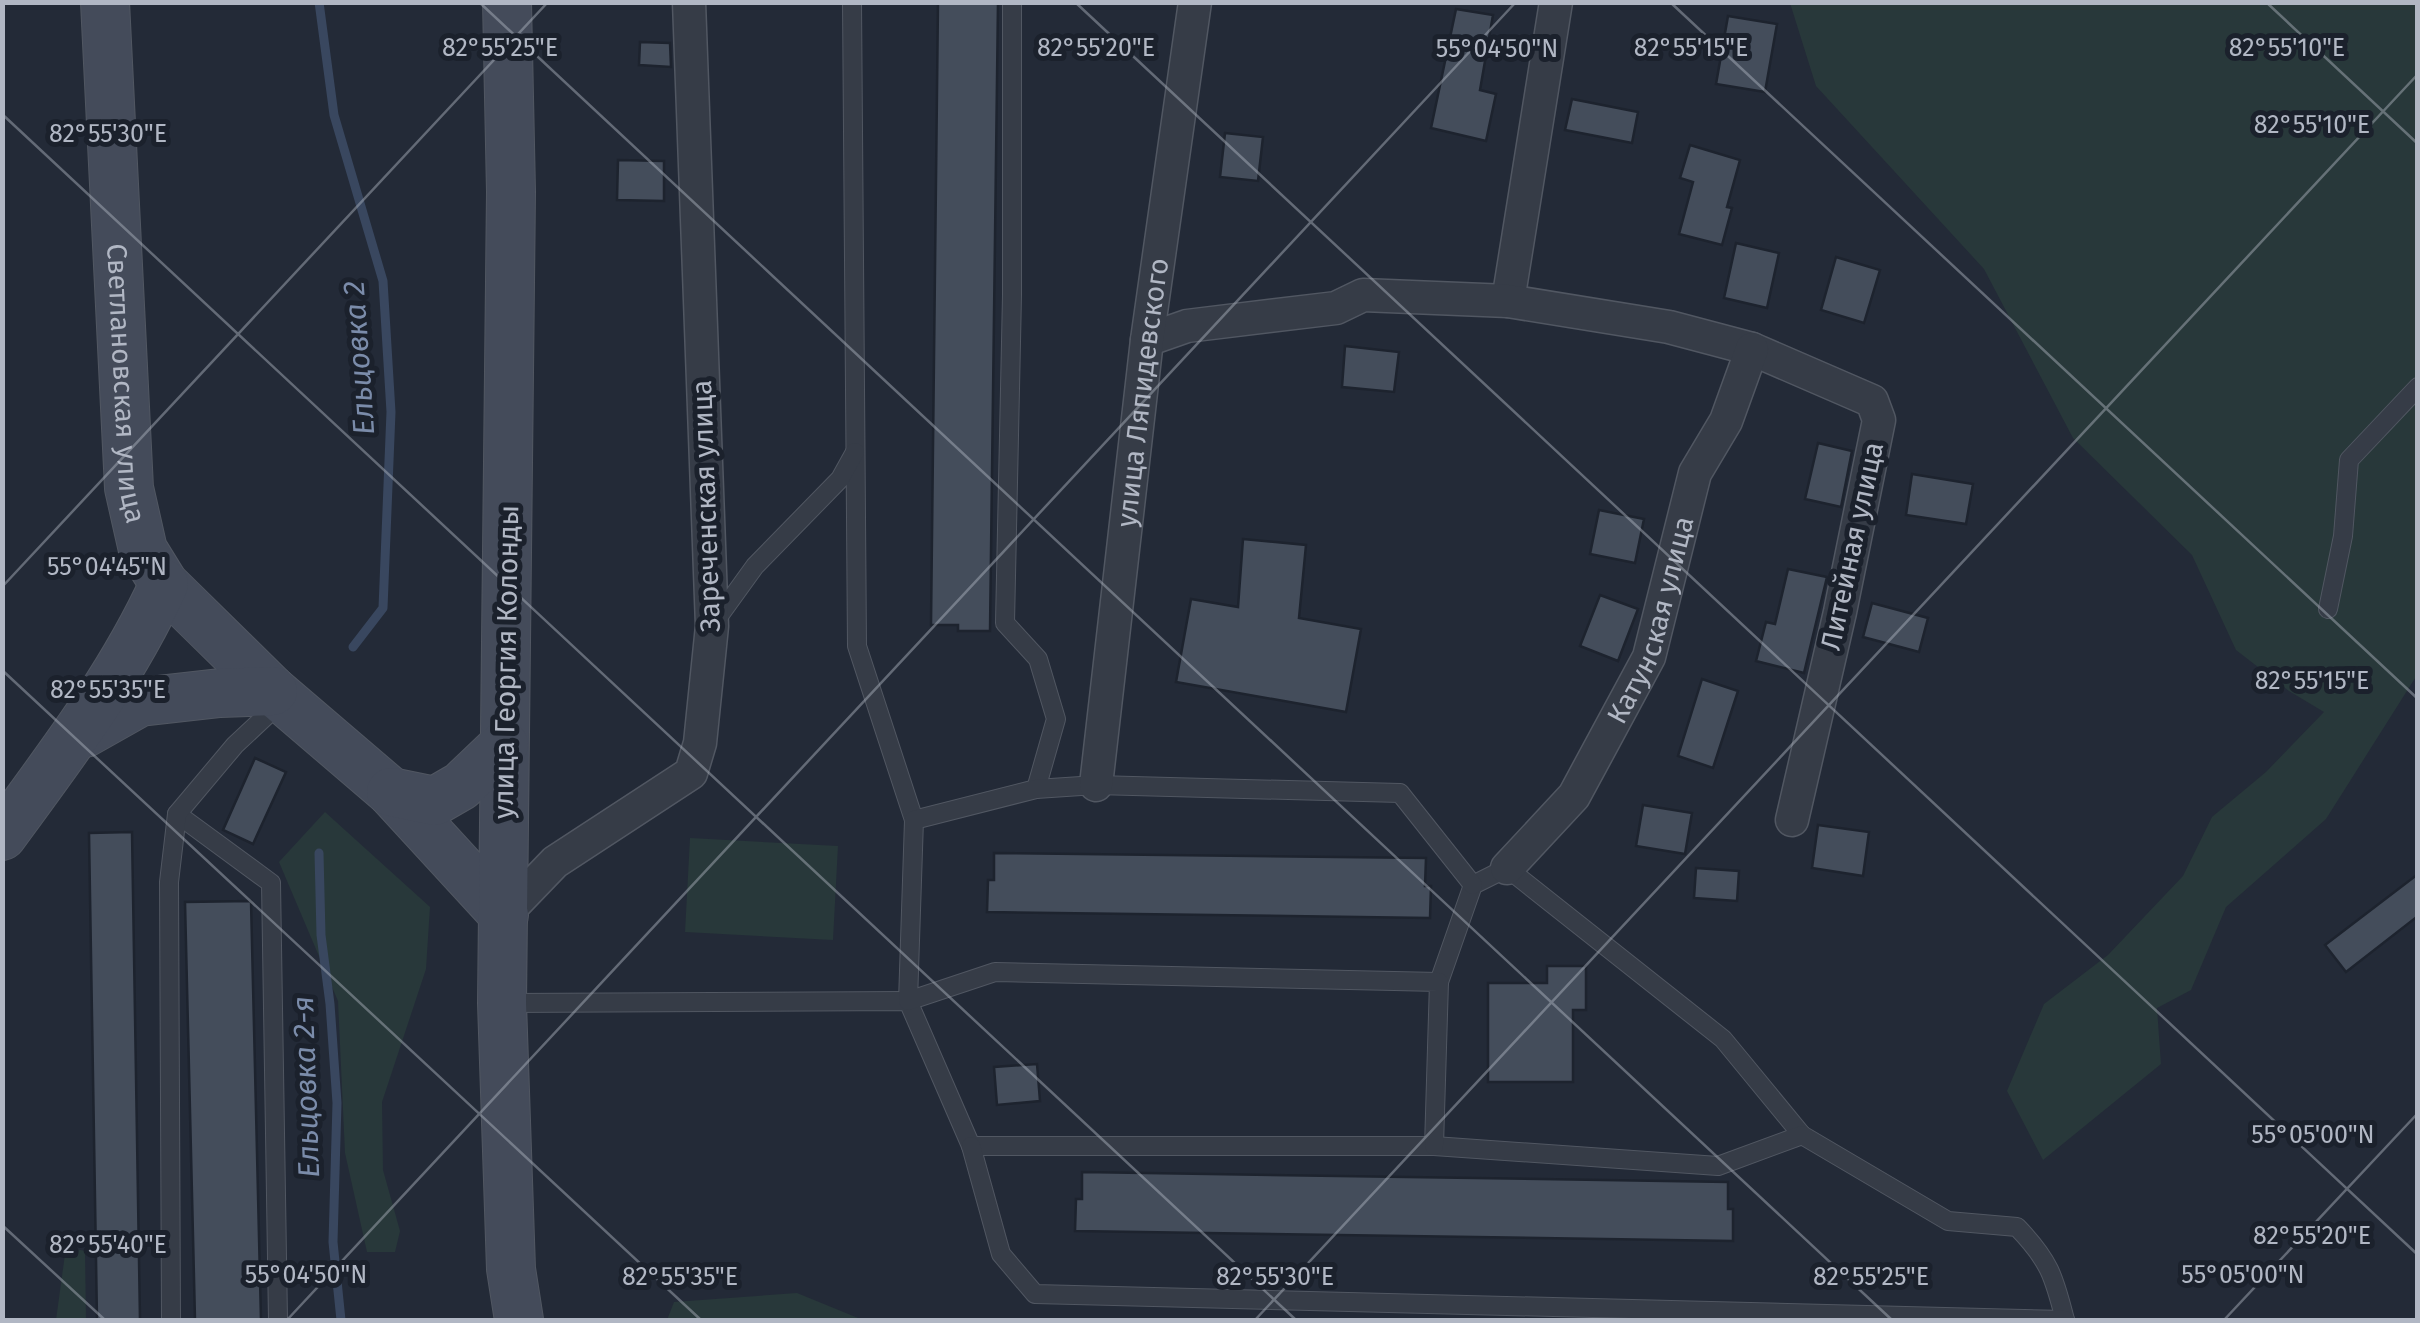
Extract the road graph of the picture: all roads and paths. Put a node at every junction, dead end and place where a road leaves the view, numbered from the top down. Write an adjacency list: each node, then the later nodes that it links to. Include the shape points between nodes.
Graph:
1 (106, 2): 13 (street, Светлановская улица, via 129,488 144,550)
2 (507, 2): 18 (street, улица Георгия Колонды)
3 (688, 2): 15 (street, Зареченская улица)
4 (852, 2): 12 (lane)
5 (1012, 2): 20 (lane, via 1005,623 1038,659 1056,718)
6 (1195, 2): 9 (street, улица Ляпидевского)
7 (1556, 2): 8 (street)
8 (1508, 301): 9 (street, via 1363,295 1336,308 1187,326); 10 (street, via 1669,327)
9 (1146, 340): 19 (street, улица Ляпидевского)
10 (1752, 349): 24 (street, Литейная улица, via 1872,400 1878,420); 26 (street, Катунская улица, via 1726,421 1696,473 1649,657 1574,796)
11 (2418, 388): 14 (lane, via 2349,460)
12 (857, 447): 15 (lane, via 840,478 755,566); 23 (lane, via 857,646)
13 (164, 584): 16 (street, Светлановская улица); 17 (street, via 113,683)
14 (2328, 610)
15 (712, 626): 28 (street, Зареченская улица, via 691,773 555,862)
16 (278, 696): 17 (street, via 220,692 140,702); 21 (street, Светлановская улица); 22 (lane)
17 (73, 740): 25 (street)
18 (504, 745): 21 (street, via 435,801); 28 (street, улица Георгия Колонды)
19 (1096, 786): 20 (lane); 27 (lane, via 1400,793)
20 (1036, 789): 23 (lane)
21 (391, 792): 28 (street, Светлановская улица)
22 (177, 814): 35 (lane, via 169,882); 36 (lane, via 271,883)
23 (914, 820): 30 (lane)
24 (1792, 820)
25 (2, 836)
26 (1507, 868): 27 (lane); 32 (lane, via 1723,1039)
27 (1473, 885): 29 (lane)
28 (504, 915): 31 (street, улица Георгия Колонды)
29 (1440, 982): 30 (lane, via 994,972); 34 (lane)
30 (908, 1001): 31 (lane); 33 (lane)
31 (502, 1003): 37 (street, улица Георгия Колонды, via 512,1268)
32 (1802, 1136): 34 (lane, via 1718,1166); 38 (lane, via 1948,1221 2017,1227 2044,1254)
33 (972, 1146): 34 (lane); 38 (lane, via 1001,1254 1035,1294)
34 (1434, 1146)
35 (171, 1320)
36 (278, 1320)
37 (520, 1320)
38 (2064, 1320)

